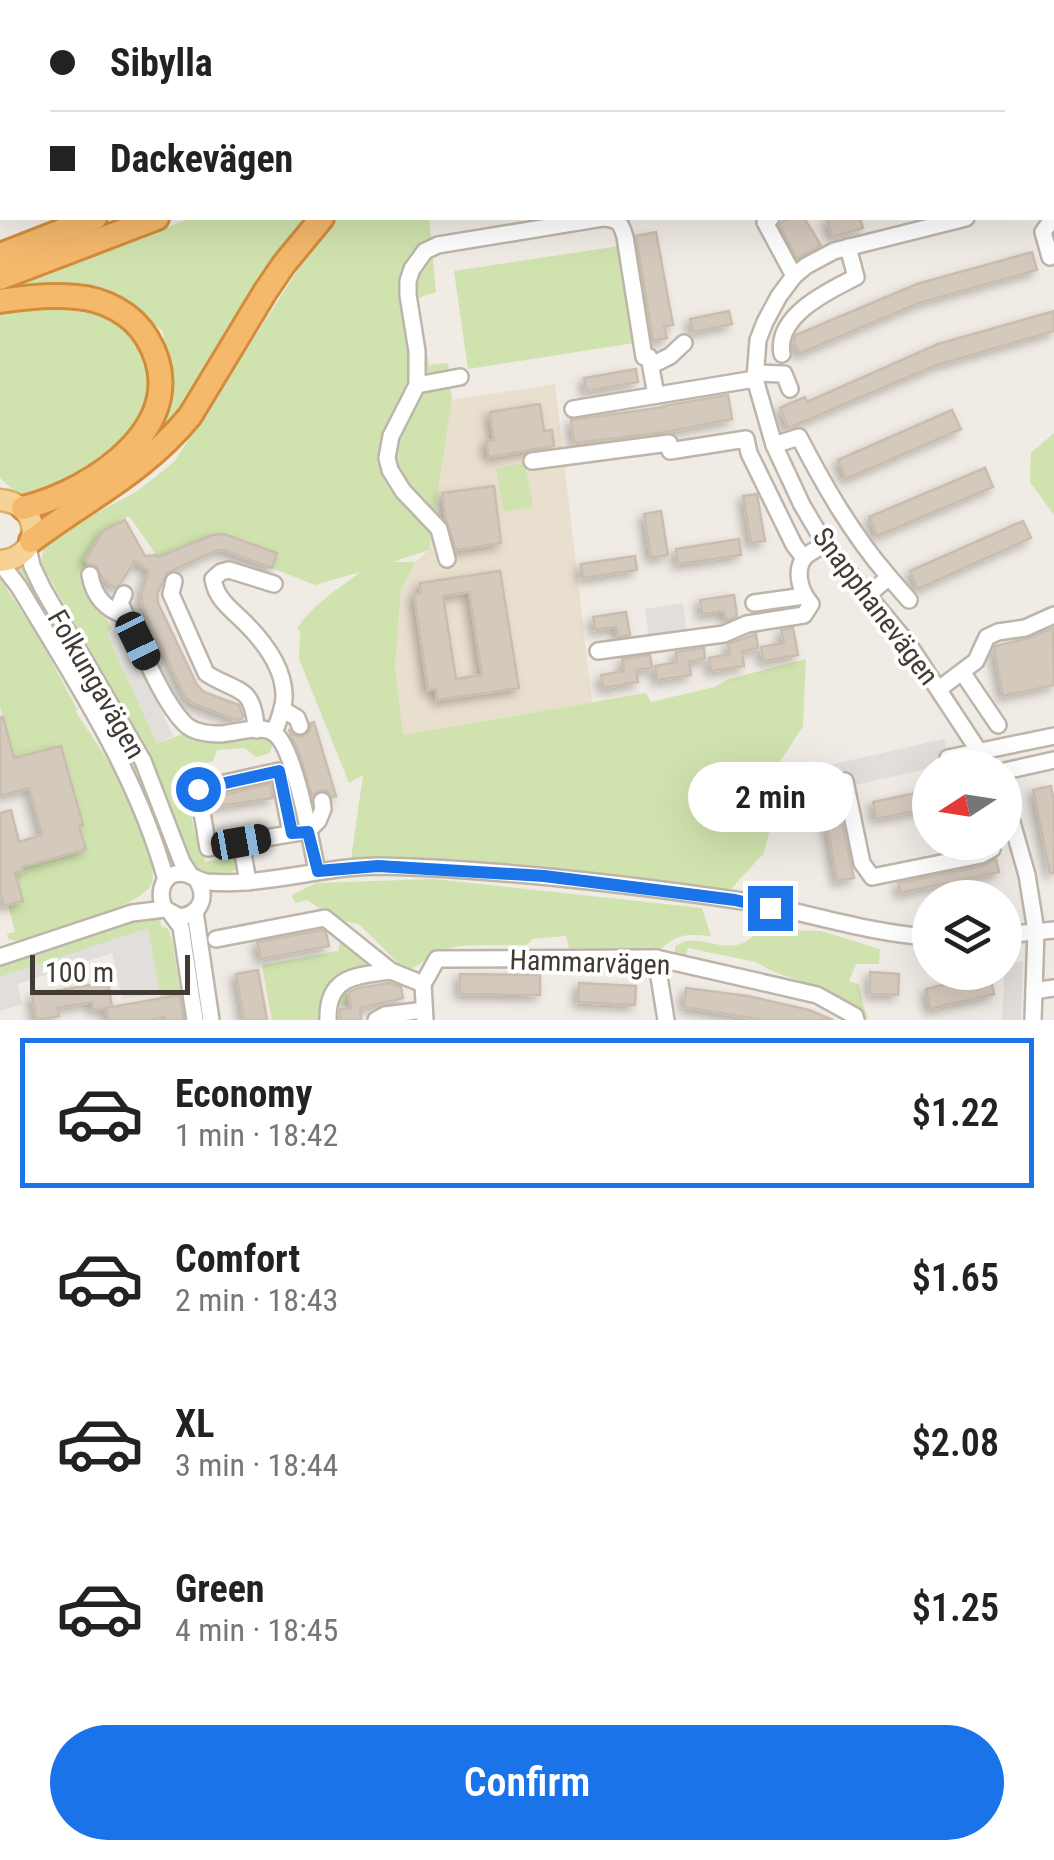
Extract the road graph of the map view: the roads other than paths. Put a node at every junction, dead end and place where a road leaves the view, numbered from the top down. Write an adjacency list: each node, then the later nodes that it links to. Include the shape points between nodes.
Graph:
1 (90, 220): 10 (highway)
2 (152, 220): 13 (highway)
3 (320, 220): 28 (highway, via 264,292 172,438)
4 (590, 220): 20 (street, via 425,251 408,281)
5 (617, 220): 17 (street, via 644,357)
6 (768, 220): 12 (street)
7 (958, 220): 9 (street, Snapphanevägen)
8 (1050, 220): 11 (street, via 1043,232)
9 (848, 247): 12 (street, Snapphanevägen); 16 (street, via 856,278 796,316 781,341)
10 (0, 254)
11 (1050, 257)
12 (794, 276): 18 (street, Snapphanevägen, via 764,322)
13 (0, 278)
14 (0, 301): 27 (highway, via 80,297 120,311 151,344 160,376 153,418 121,458 44,502)
15 (684, 343): 17 (street)
16 (782, 354)
17 (652, 365): 22 (street)
18 (755, 376): 21 (street, via 784,374); 22 (street); 25 (street, Snapphanevägen)
19 (460, 377): 20 (street)
20 (417, 385): 31 (street, via 390,436 387,458 403,491 439,529)
21 (790, 389)
22 (656, 395): 23 (street)
23 (572, 409)
24 (746, 439): 25 (street); 26 (street); 30 (street)
25 (772, 440): 29 (street, Snapphanevägen); 34 (street, via 799,436 832,501)
26 (532, 461)
27 (7, 501): 28 (main road, via 32,523)
28 (29, 544): 32 (main road, via 16,558); 64 (street, Folkungavägen, via 36,576 142,761)
29 (825, 544): 30 (street); 38 (street, Snapphanevägen)
30 (804, 558): 39 (street, via 798,575)
31 (447, 559)
32 (0, 561): 65 (street, Folkungavägen, via 125,770)
33 (90, 575): 43 (street, via 111,611)
34 (890, 577): 38 (street); 40 (street)
35 (174, 581): 50 (street, via 171,594 206,674 250,699)
36 (274, 584): 47 (street, via 229,570 213,579 215,591 274,658)
37 (124, 594): 43 (street)
38 (869, 594): 46 (street, Snapphanevägen)
39 (804, 596): 41 (street); 44 (street, via 811,604 804,615)
40 (909, 600)
41 (754, 604)
42 (1054, 615): 45 (street, via 988,637)
43 (126, 616): 50 (street, via 186,726 218,734)
44 (598, 651)
45 (962, 672): 46 (street); 48 (street)
46 (939, 689): 53 (street, Snapphanevägen)
47 (282, 709): 49 (street); 51 (street)
48 (998, 725)
49 (300, 726)
50 (257, 730): 51 (street)
51 (274, 733): 59 (street, via 286,745)
52 (1053, 739): 54 (street)
53 (980, 750)
54 (987, 750)
55 (1054, 760): 56 (street)
56 (1022, 767)
57 (845, 781): 62 (street, via 862,862 872,877)
58 (322, 800): 59 (street, via 318,821)
59 (300, 832): 60 (street); 60 (street, via 279,771 198,789 208,848); 63 (street)
60 (241, 842): 66 (street)
61 (1022, 858): 70 (street)
62 (956, 860)
63 (318, 871): 66 (street); 72 (street, via 378,866 544,876 740,901)
64 (194, 878): 65 (street, via 178,874); 66 (street); 68 (street, via 202,891)
65 (166, 880): 67 (street)
66 (248, 882): 68 (street)
67 (165, 907): 68 (street, via 185,917); 74 (street); 81 (street, via 180,927)
68 (198, 907): 82 (street)
69 (1054, 930): 70 (street)
70 (1036, 932): 71 (street); 79 (street)
71 (1022, 933)
72 (912, 936)
73 (216, 939): 76 (street, via 325,918)
74 (1, 951)
75 (656, 958): 77 (street, Hammarvägen, via 437,959); 85 (street); 86 (street, Hammarvägen, via 817,995)
76 (391, 971): 77 (street); 83 (street, via 350,978 334,990)
77 (423, 984): 80 (street)
78 (1054, 988): 79 (street)
79 (1034, 990): 87 (street)
80 (425, 1015): 84 (street)
81 (195, 1020)
82 (211, 1020)
83 (328, 1020)
84 (376, 1020)
85 (666, 1020)
86 (856, 1020)
87 (1033, 1020)

